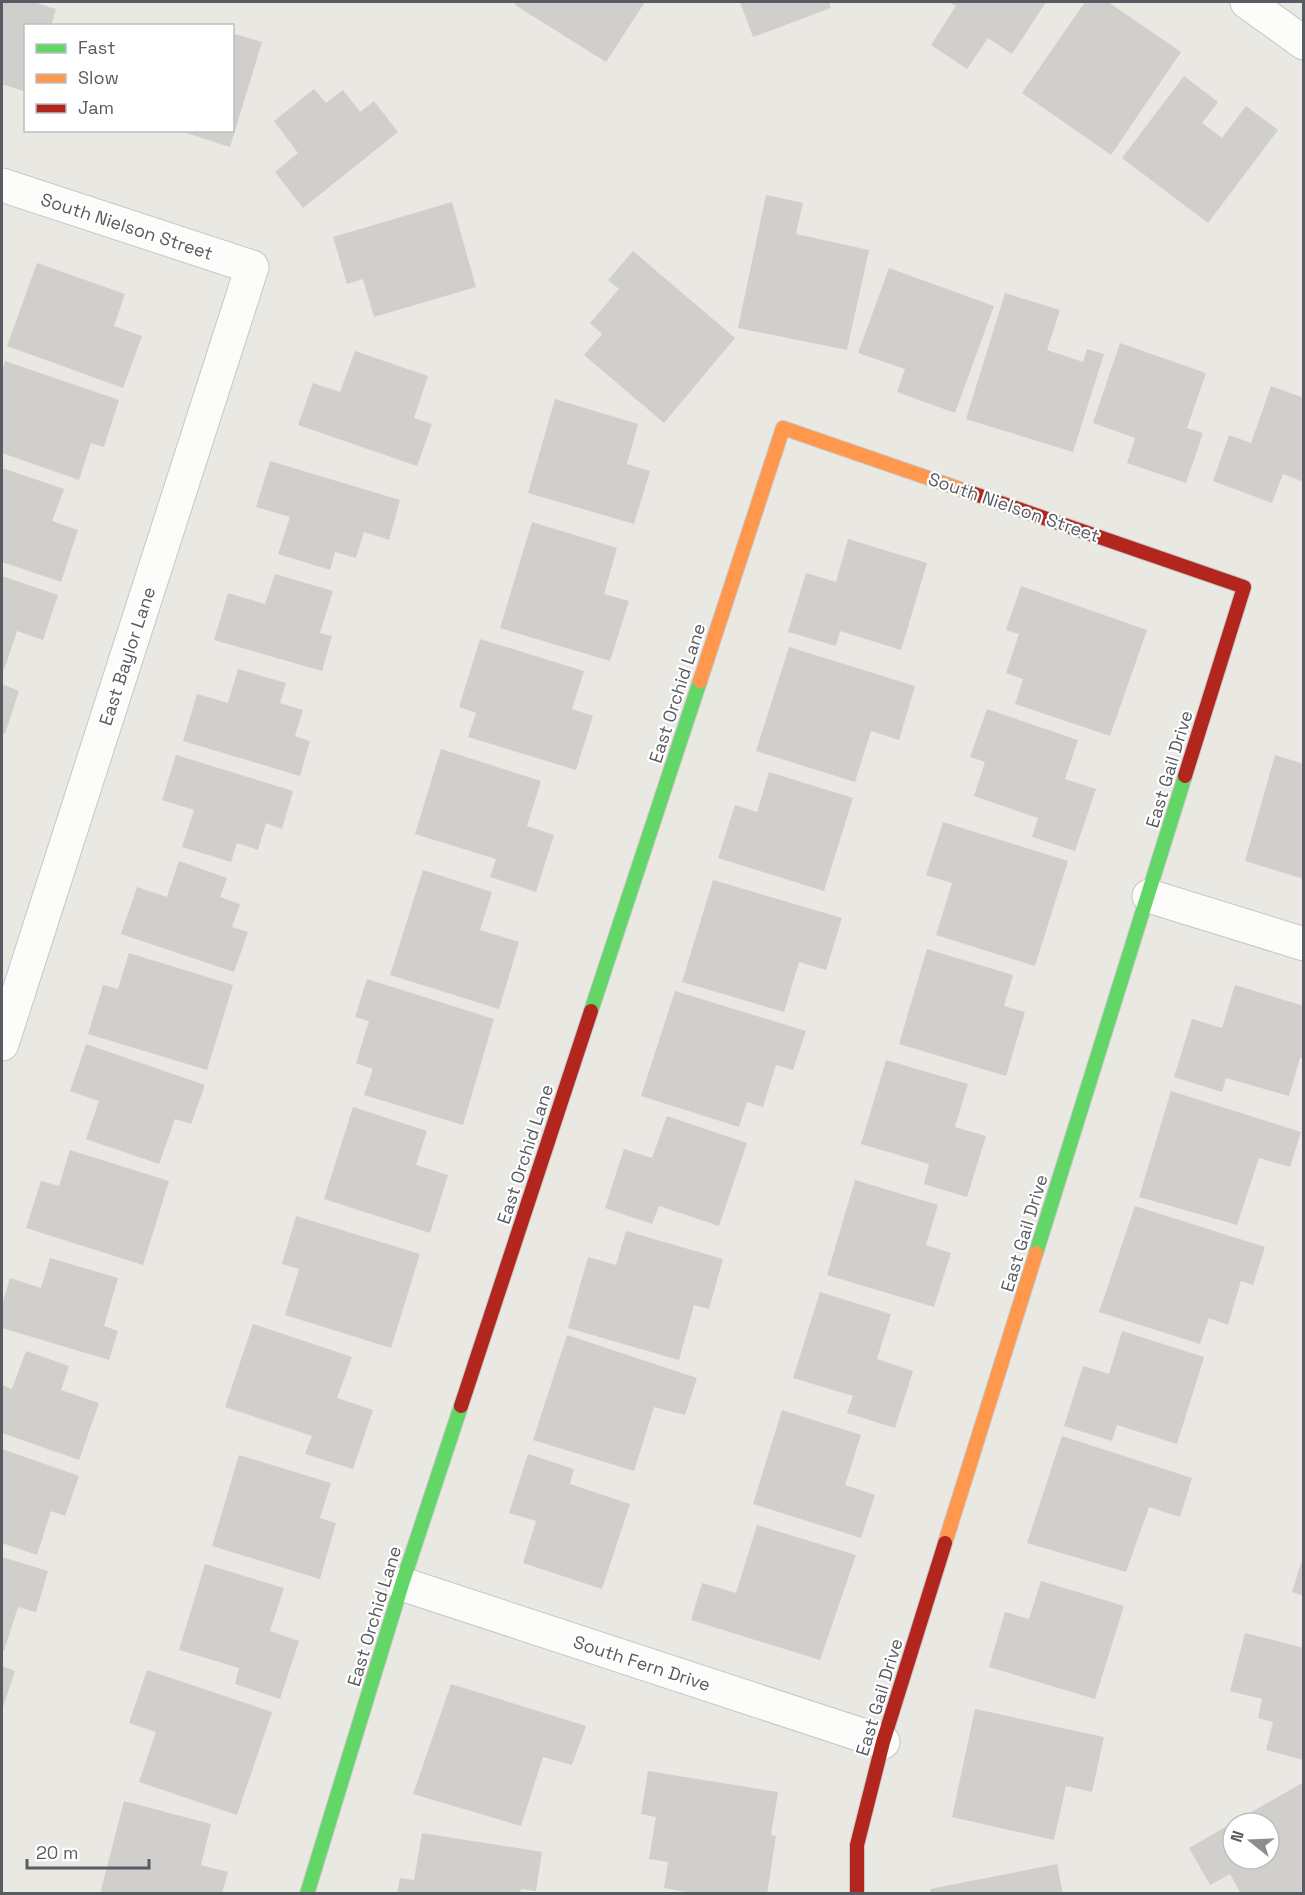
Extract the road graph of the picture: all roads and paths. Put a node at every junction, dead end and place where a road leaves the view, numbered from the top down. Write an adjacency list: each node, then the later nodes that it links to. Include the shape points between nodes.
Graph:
1 (1247, 2): 2 (street)
2 (1304, 44)
3 (2, 185): 4 (street, South Nielson Street)
4 (252, 267): 9 (street, East Baylor Lane)
5 (783, 428): 6 (street, South Nielson Street); 10 (street, East Orchid Lane)
6 (1244, 587): 7 (street, East Gail Drive)
7 (1149, 896): 8 (street); 11 (street, East Gail Drive)
8 (1304, 944)
9 (2, 1044)
10 (402, 1584): 11 (street, South Fern Drive); 12 (street, East Orchid Lane)
11 (883, 1742): 13 (street, East Gail Drive, via 857,1845)
12 (307, 1893)
13 (857, 1893)

